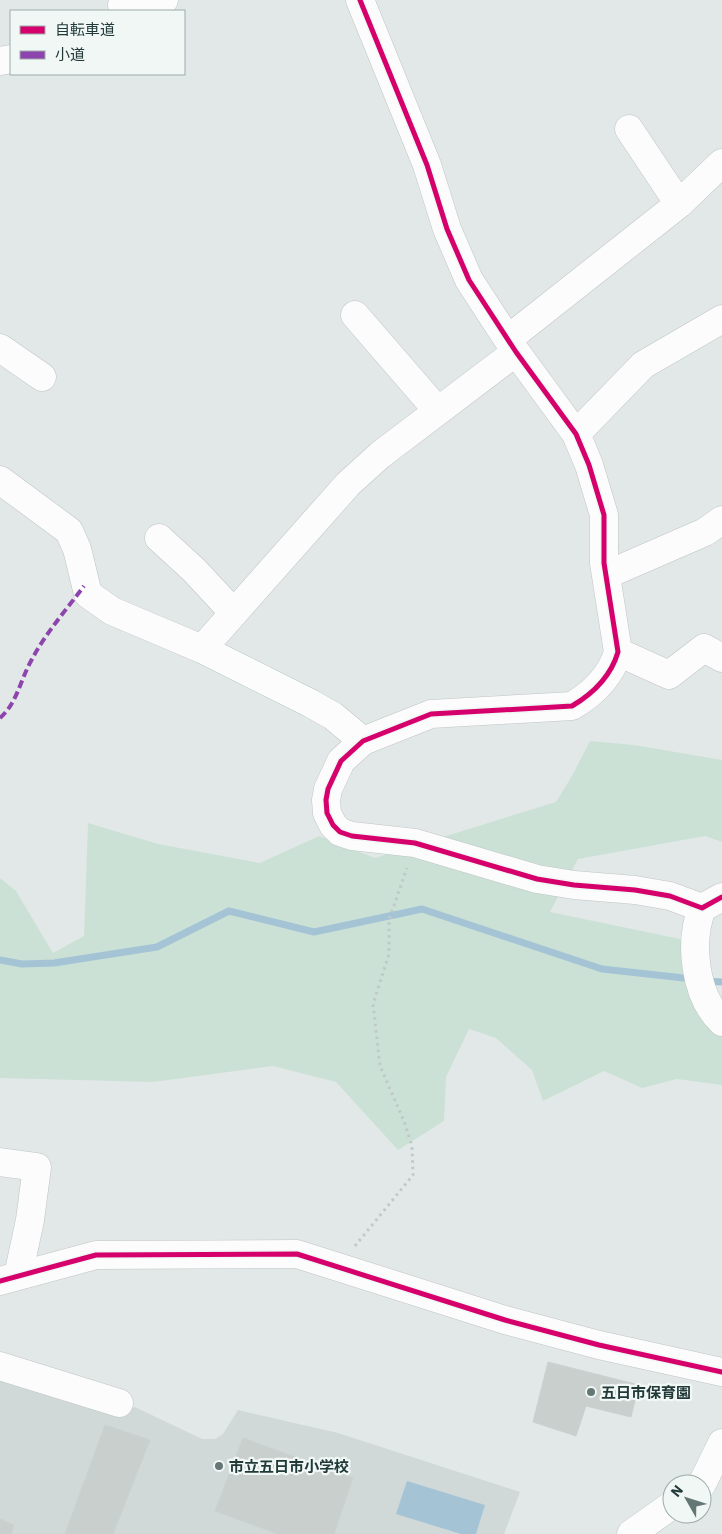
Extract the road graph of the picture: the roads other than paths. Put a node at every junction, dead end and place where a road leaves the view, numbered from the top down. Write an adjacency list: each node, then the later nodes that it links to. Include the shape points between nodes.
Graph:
1 (164, 0): 3 (street)
2 (360, 0): 9 (street, via 427,165 447,229 469,280)
3 (122, 6)
4 (629, 129): 6 (street)
5 (722, 164): 6 (street)
6 (679, 204): 9 (street)
7 (355, 315): 12 (street)
8 (722, 319): 13 (street, via 643,365)
9 (512, 345): 12 (street); 13 (street)
10 (0, 348): 11 (street)
11 (42, 377)
12 (438, 411): 18 (street, via 348,484)
13 (576, 434): 17 (street, via 604,515)
14 (0, 480): 19 (street, via 69,531 88,594 112,611)
15 (716, 532): 17 (street)
16 (159, 538): 18 (street)
17 (606, 575): 20 (street)
18 (234, 613): 19 (street)
19 (202, 649): 22 (street, via 333,716)
20 (618, 652): 21 (street, via 669,675 704,648); 22 (street, via 603,682 588,697 572,706 430,714)
21 (722, 658)
22 (363, 741): 23 (street, via 341,761 328,788 326,806 333,825 340,832 415,843 537,879)
23 (712, 902): 24 (street, via 697,921 696,949 706,1001)
24 (722, 1022)
25 (0, 1162): 26 (street, via 37,1168 30,1220)
26 (9, 1278): 28 (street, via 96,1255 296,1254 505,1320 598,1345)
27 (0, 1366): 29 (street)
28 (722, 1372)
29 (119, 1403)
30 (722, 1443): 31 (street)
31 (707, 1474)
32 (662, 1512): 33 (street)
33 (631, 1534)

